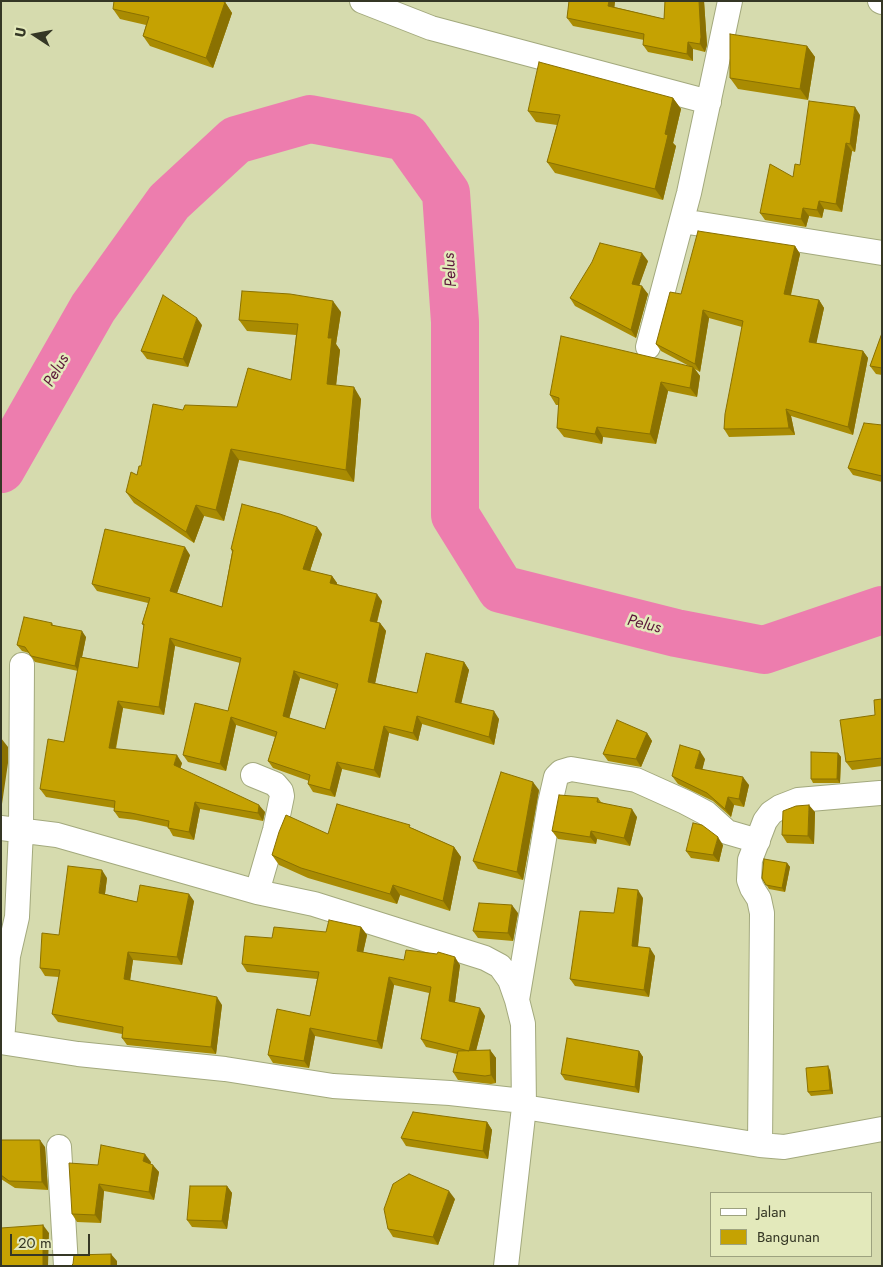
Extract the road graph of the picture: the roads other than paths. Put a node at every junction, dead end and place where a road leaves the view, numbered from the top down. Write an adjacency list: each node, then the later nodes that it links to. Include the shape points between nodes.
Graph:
1 (362, 1): 3 (street, via 431,28)
2 (730, 1): 3 (street)
3 (709, 102): 4 (street)
4 (682, 221): 5 (street); 6 (street)
5 (882, 253)
6 (648, 347)
7 (22, 665): 10 (street)
8 (253, 775): 12 (street, via 275,784 282,796)
9 (880, 793): 11 (street, via 798,800 771,813 764,821)
10 (11, 829): 12 (street, via 57,835); 14 (street, via 17,917 8,956)
11 (758, 841): 13 (street, via 727,832 706,813 636,780 571,769 561,772 556,777 550,803); 17 (street, via 748,868 749,880 762,913)
12 (257, 892): 13 (street, via 314,904 485,958 500,966 510,980)
13 (517, 1000): 15 (street, via 523,1024)
14 (2, 1042): 15 (street, via 78,1054 225,1069 333,1086 450,1093)
15 (524, 1104): 17 (street); 20 (street)
16 (882, 1129): 17 (street, via 784,1146)
17 (760, 1146)
18 (59, 1147): 19 (street)
19 (66, 1266)
20 (506, 1266)

